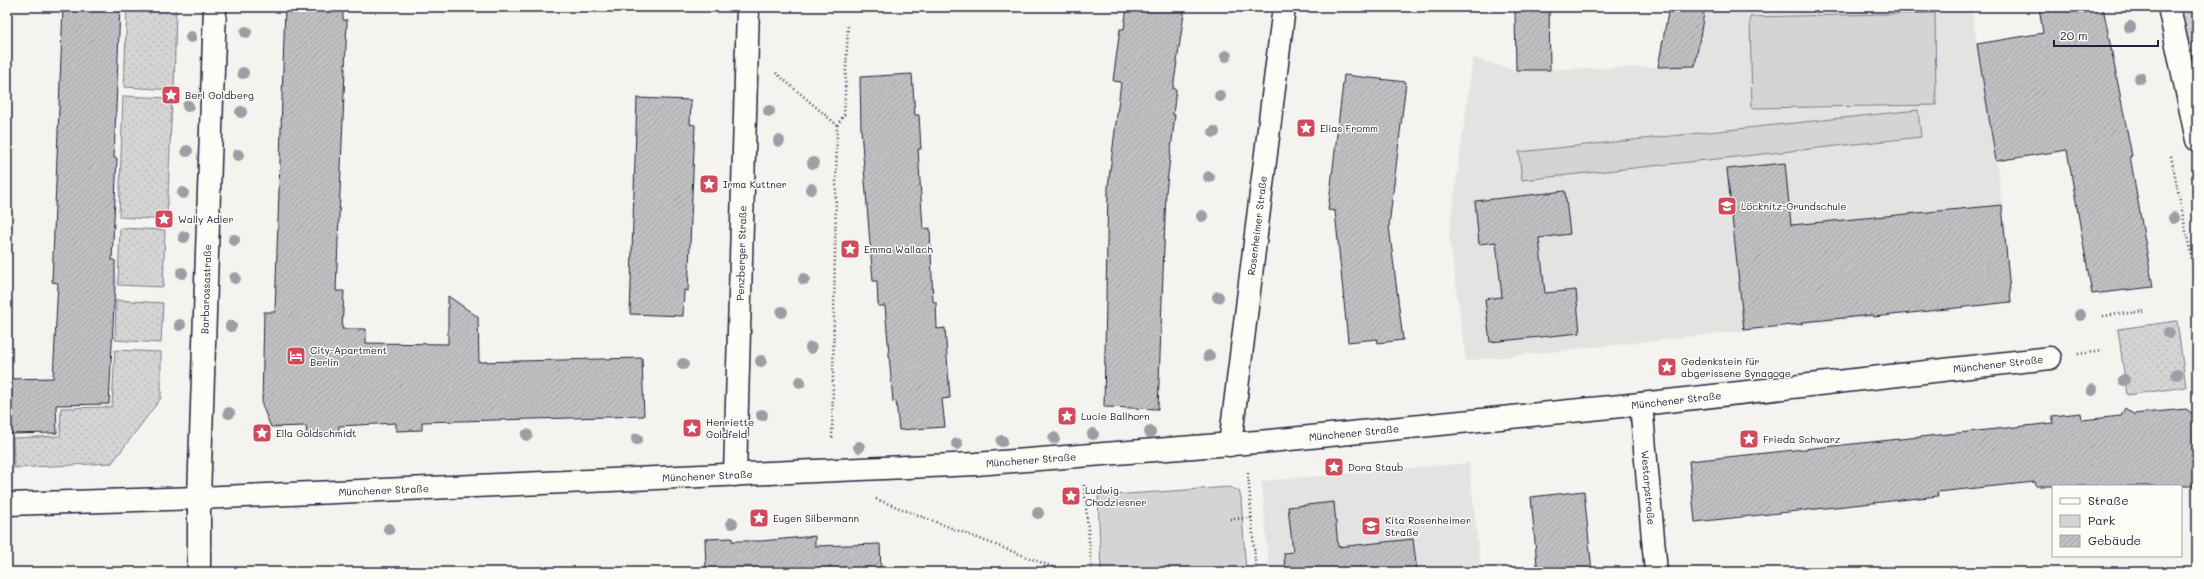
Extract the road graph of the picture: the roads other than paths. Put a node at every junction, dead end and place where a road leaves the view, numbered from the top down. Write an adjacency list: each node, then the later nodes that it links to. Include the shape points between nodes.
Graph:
1 (215, 7): 10 (street, Barbarossastraße)
2 (748, 7): 9 (street, Penzberger Straße)
3 (1284, 7): 8 (street, Rosenheimer Straße)
4 (2169, 7): 5 (street)
5 (2197, 140)
6 (2050, 358): 7 (street, Münchener Straße)
7 (1641, 404): 8 (street, Münchener Straße); 13 (street, Westarpstraße)
8 (1238, 444): 9 (street, Münchener Straße, via 976,464)
9 (735, 475): 10 (street, Münchener Straße)
10 (199, 498): 11 (street, Münchener Straße); 12 (street, Barbarossastraße)
11 (7, 504)
12 (199, 572)
13 (1656, 572)

